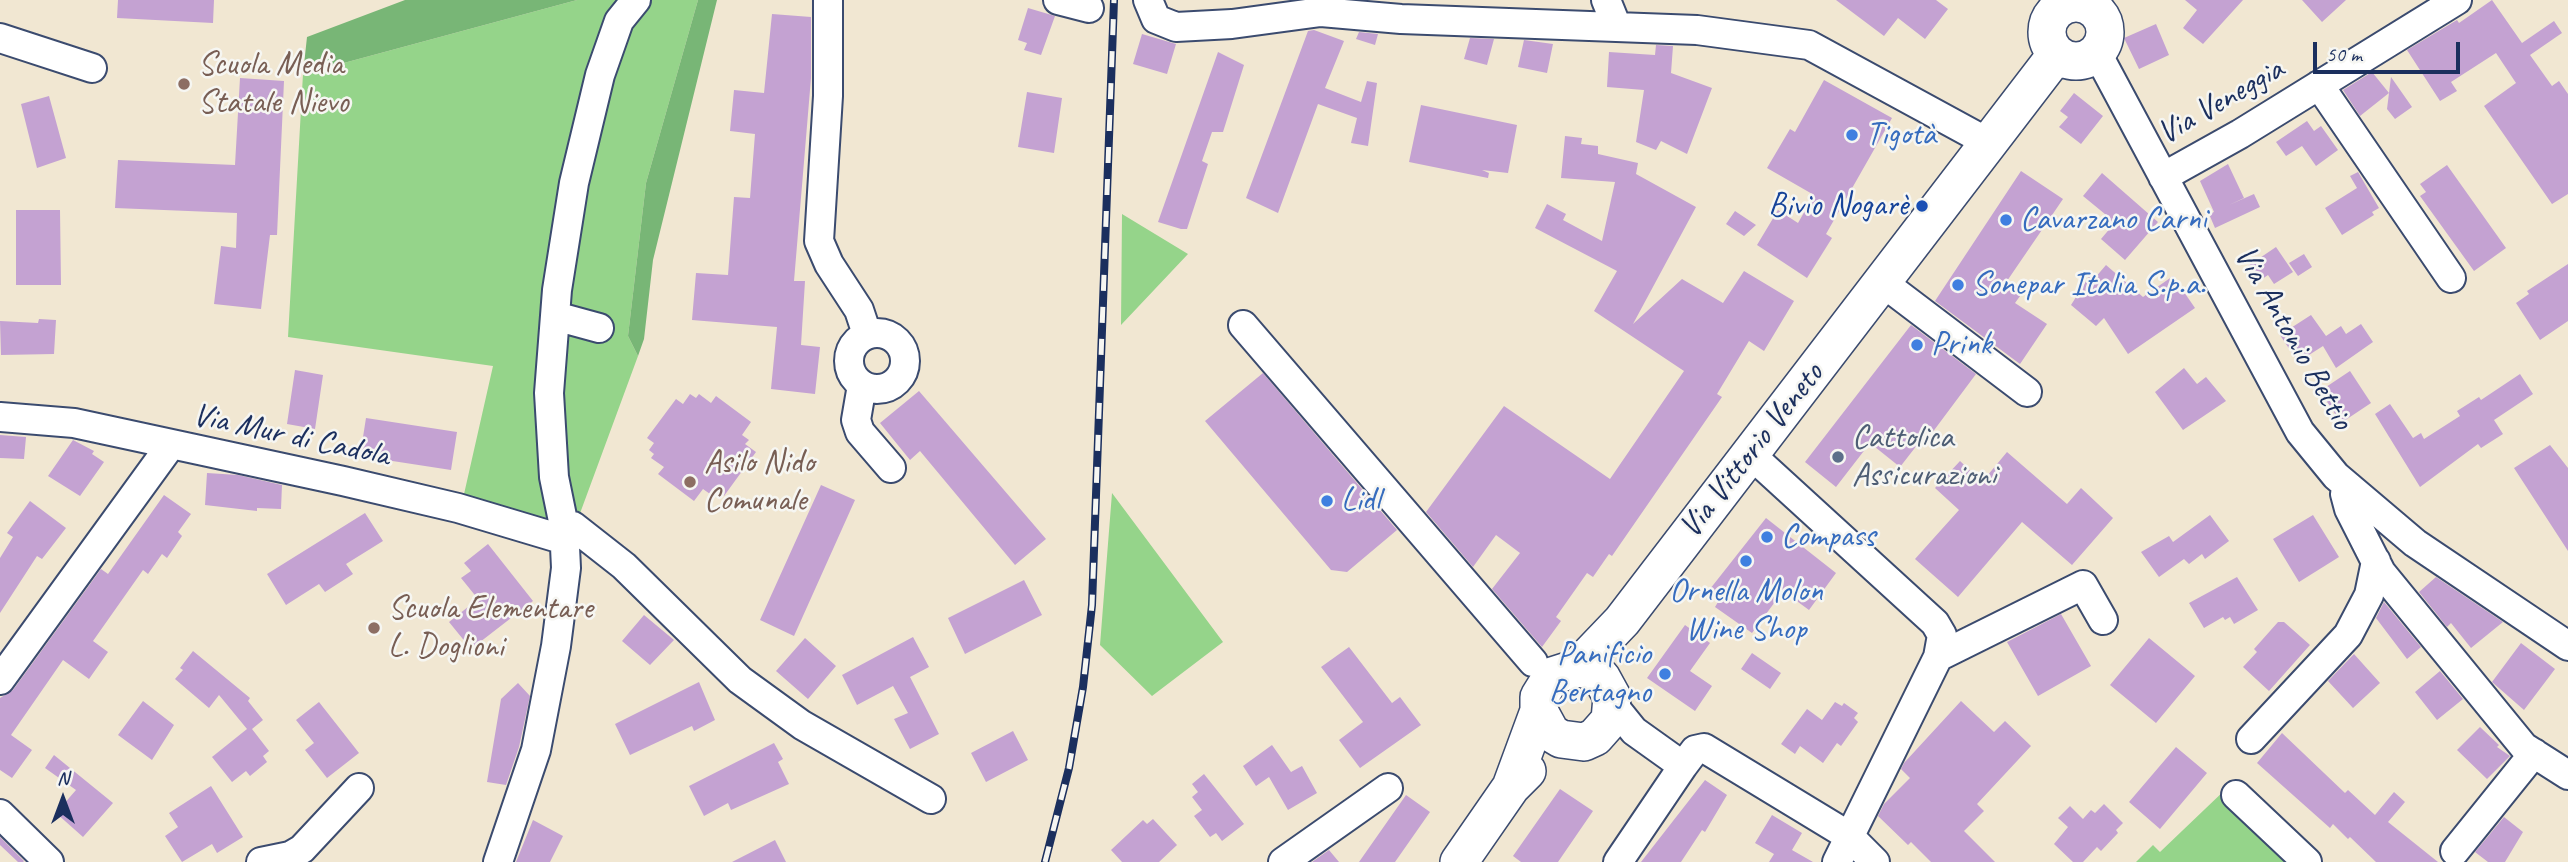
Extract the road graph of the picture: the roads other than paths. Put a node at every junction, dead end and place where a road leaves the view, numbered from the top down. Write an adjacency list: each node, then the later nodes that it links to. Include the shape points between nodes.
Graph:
1 (636, 0): 20 (street, via 619,21 586,129)
2 (828, 0): 23 (street, via 828,96 819,241 859,310)
3 (1058, 0): 8 (street)
4 (1148, 0): 9 (street, via 1156,19 1176,27 1321,12 1401,19)
5 (1606, 0): 10 (street)
6 (2457, 0): 15 (street, Via Veneggia)
7 (2074, 4): 12 (main road, via 2102,19 2105,37); 13 (main road, via 2049,19 2048,44)
8 (1089, 8)
9 (1558, 12): 10 (street)
10 (1617, 27): 16 (street, via 1697,30 1809,45)
11 (0, 37): 14 (street)
12 (2097, 53): 13 (main road, via 2077,62); 17 (street, Via Antonio Bettio)
13 (2056, 55): 16 (main road, Via Vittorio Veneto)
14 (80, 64)
15 (2319, 85): 17 (street, Via Veneggia); 18 (street)
16 (1989, 143): 19 (main road, Via Vittorio Veneto)
17 (2163, 177): 30 (street, Via Antonio Bettio, via 2300,432)
18 (2451, 278)
19 (1882, 282): 25 (street); 28 (main road, Via Vittorio Veneto)
20 (555, 316): 22 (street); 31 (street, via 550,432)
21 (1243, 326): 37 (street)
22 (599, 328)
23 (867, 334): 24 (street, via 853,345 848,362); 24 (street, via 894,339 905,363 889,386)
24 (862, 385): 29 (street, via 856,420 860,432)
25 (2027, 392)
26 (0, 417): 27 (street, Via Mur di Cadola, via 74,423)
27 (170, 446): 31 (street, Via Mur di Cadola); 39 (street)
28 (1750, 454): 34 (main road, Via Vittorio Veneto); 36 (street, via 1940,627)
29 (891, 468)
30 (2348, 487): 32 (street, via 2349,509); 35 (street, Via Antonio Bettio, via 2415,543)
31 (564, 533): 50 (street, Via Mur di Cadola, via 573,526 624,566 740,680 802,725); 56 (street, via 566,568 556,646 536,750)
32 (2376, 561): 42 (street, via 2369,595 2348,635); 43 (street, via 2524,747)
33 (2103, 620): 36 (street, via 2083,585)
34 (1622, 621): 38 (main road, Via Vittorio Veneto); 41 (main road, Via Vittorio Veneto)
35 (2568, 646)
36 (1938, 657): 52 (street)
37 (1533, 662)
38 (1577, 668): 40 (main road, Via Vittorio Veneto, via 1559,672 1544,685); 41 (main road, via 1590,670)
39 (0, 680)
40 (1539, 710): 41 (main road, via 1551,733); 46 (main road, Via Vittorio Veneto)
41 (1606, 719): 44 (street); 46 (main road, Via Vittorio Veneto, via 1538,761)
42 (2251, 739)
43 (2534, 753): 45 (street); 53 (street)
44 (1683, 766): 52 (street, via 1695,750 1704,748); 59 (street)
45 (2568, 775)
46 (1511, 787): 58 (main road, Via Vittorio Veneto)
47 (359, 788): 55 (street, via 302,849)
48 (1388, 788): 57 (street)
49 (2236, 795): 62 (street)
50 (931, 800)
51 (0, 814): 54 (street)
52 (1849, 836): 60 (street); 61 (street)
53 (2455, 851)
54 (49, 862)
55 (261, 862)
56 (498, 862)
57 (1283, 862)
58 (1459, 862)
59 (1618, 862)
60 (1837, 862)
61 (1875, 862)
62 (2307, 862)

